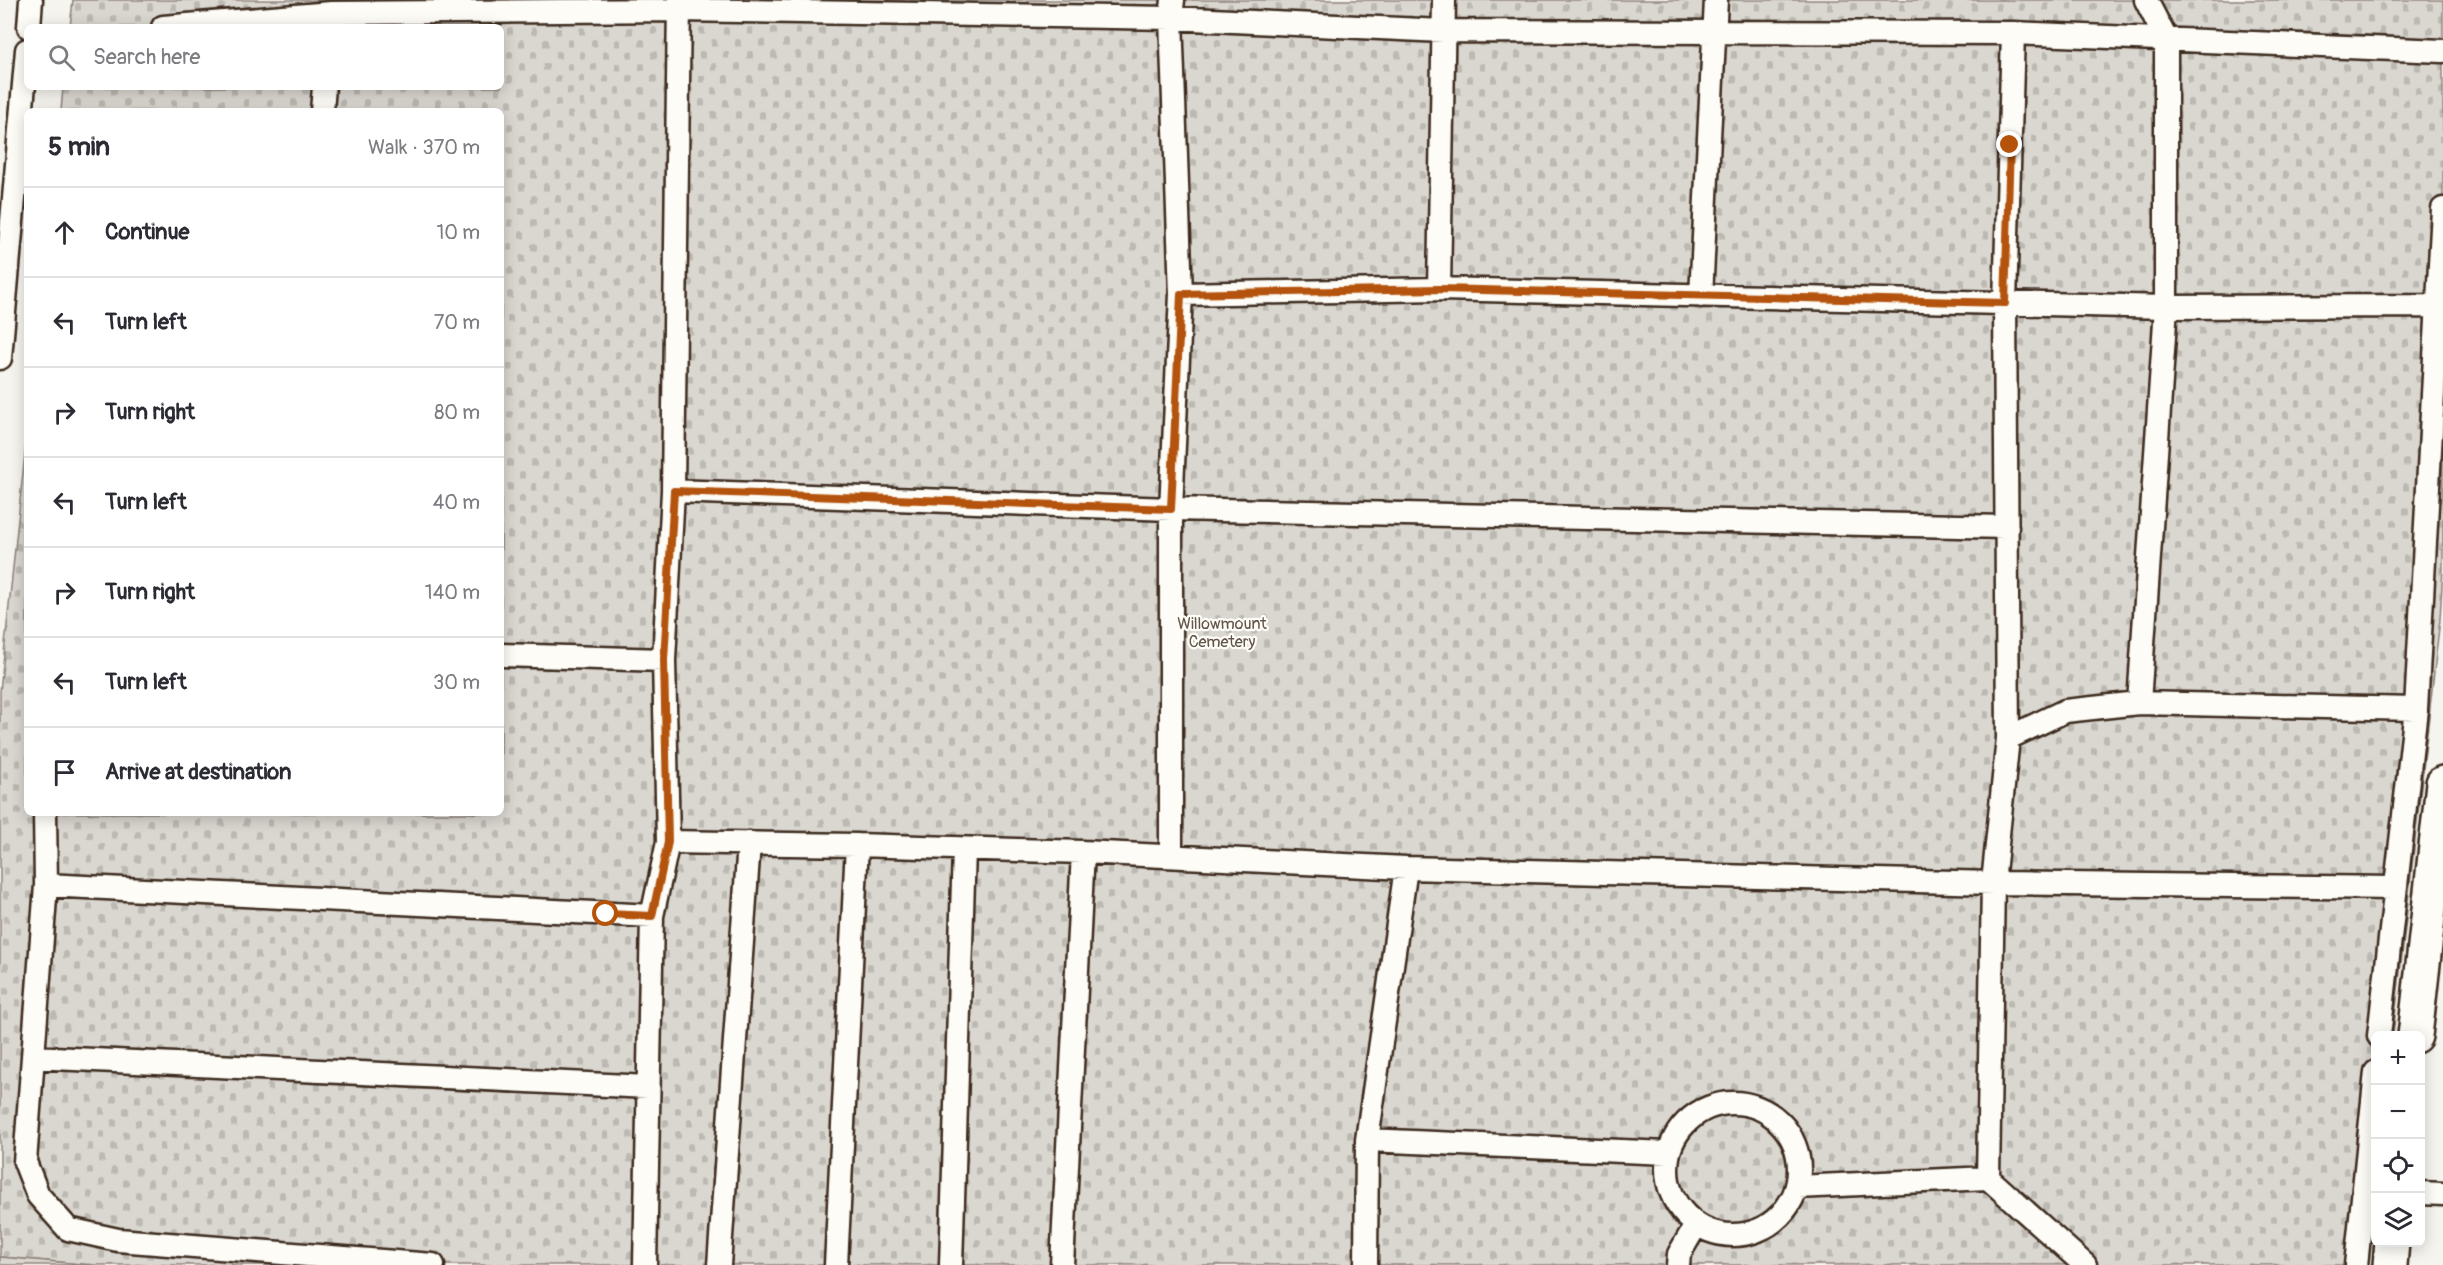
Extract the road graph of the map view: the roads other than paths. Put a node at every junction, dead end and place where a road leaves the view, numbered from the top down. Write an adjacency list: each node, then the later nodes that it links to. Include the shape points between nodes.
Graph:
1 (31, 0): 8 (lane)
2 (1444, 0): 10 (lane)
3 (1716, 0): 11 (lane)
4 (2145, 0): 13 (lane)
5 (678, 5): 6 (lane); 7 (lane); 26 (lane)
6 (1172, 9): 10 (lane); 20 (lane)
7 (330, 20): 9 (lane)
8 (29, 24)
9 (235, 24)
10 (1443, 32): 11 (lane); 19 (lane)
11 (1714, 33): 12 (lane); 21 (lane)
12 (2013, 33): 13 (lane); 22 (lane)
13 (2166, 39): 14 (lane); 24 (lane)
14 (2443, 51)
15 (24, 84): 25 (lane)
16 (324, 90): 17 (lane)
17 (322, 108)
18 (2443, 209): 23 (lane)
19 (1439, 289): 20 (lane); 21 (lane)
20 (1181, 294): 27 (lane)
21 (1701, 296): 22 (lane)
22 (2005, 303): 24 (lane); 28 (lane)
23 (2439, 306): 24 (lane); 32 (lane)
24 (2166, 307): 31 (lane)
25 (0, 358)
26 (674, 491): 27 (lane); 30 (lane)
27 (1171, 509): 28 (lane); 41 (lane)
28 (2007, 527): 33 (lane)
29 (504, 655): 30 (lane)
30 (664, 660): 36 (lane)
31 (2139, 703): 32 (lane); 33 (lane, via 2065,711)
32 (2416, 709): 45 (lane)
33 (2008, 738): 43 (lane)
34 (2443, 785): 48 (street)
35 (45, 816): 44 (lane)
36 (668, 842): 37 (lane); 46 (lane)
37 (749, 843): 38 (lane); 62 (lane)
38 (857, 845): 39 (lane); 63 (lane)
39 (964, 849): 40 (lane); 64 (lane)
40 (1083, 852): 41 (lane); 65 (lane)
41 (1171, 856): 42 (lane)
42 (1406, 868): 43 (lane); 52 (lane)
43 (1993, 883): 45 (lane); 54 (lane)
44 (46, 885): 46 (lane); 49 (lane)
45 (2394, 888): 47 (lane)
46 (652, 916): 51 (lane)
47 (2379, 1031)
48 (2415, 1031)
49 (33, 1057): 51 (lane); 60 (lane, via 25,1162 38,1195 68,1229 118,1240)
50 (2375, 1085): 69 (lane)
51 (648, 1087): 61 (lane)
52 (1367, 1140): 53 (lane); 66 (lane)
53 (1668, 1154): 55 (lane, via 1676,1134 1690,1118 1708,1107 1729,1102 1750,1104 1785,1127 1800,1166); 58 (lane, via 1666,1174 1671,1194)
54 (1988, 1178): 55 (lane); 68 (lane)
55 (1797, 1187): 58 (lane, via 1789,1206 1775,1222 1756,1232 1736,1236 1715,1234)
56 (2425, 1193): 57 (lane)
57 (2443, 1194)
58 (1696, 1225): 67 (lane, via 1679,1254)
59 (2392, 1247): 70 (street)
60 (433, 1265)
61 (645, 1265)
62 (720, 1265)
63 (836, 1265)
64 (951, 1265)
65 (1062, 1265)
66 (1366, 1265)
67 (1678, 1265)
68 (2085, 1265)
69 (2356, 1265)
70 (2390, 1265)

